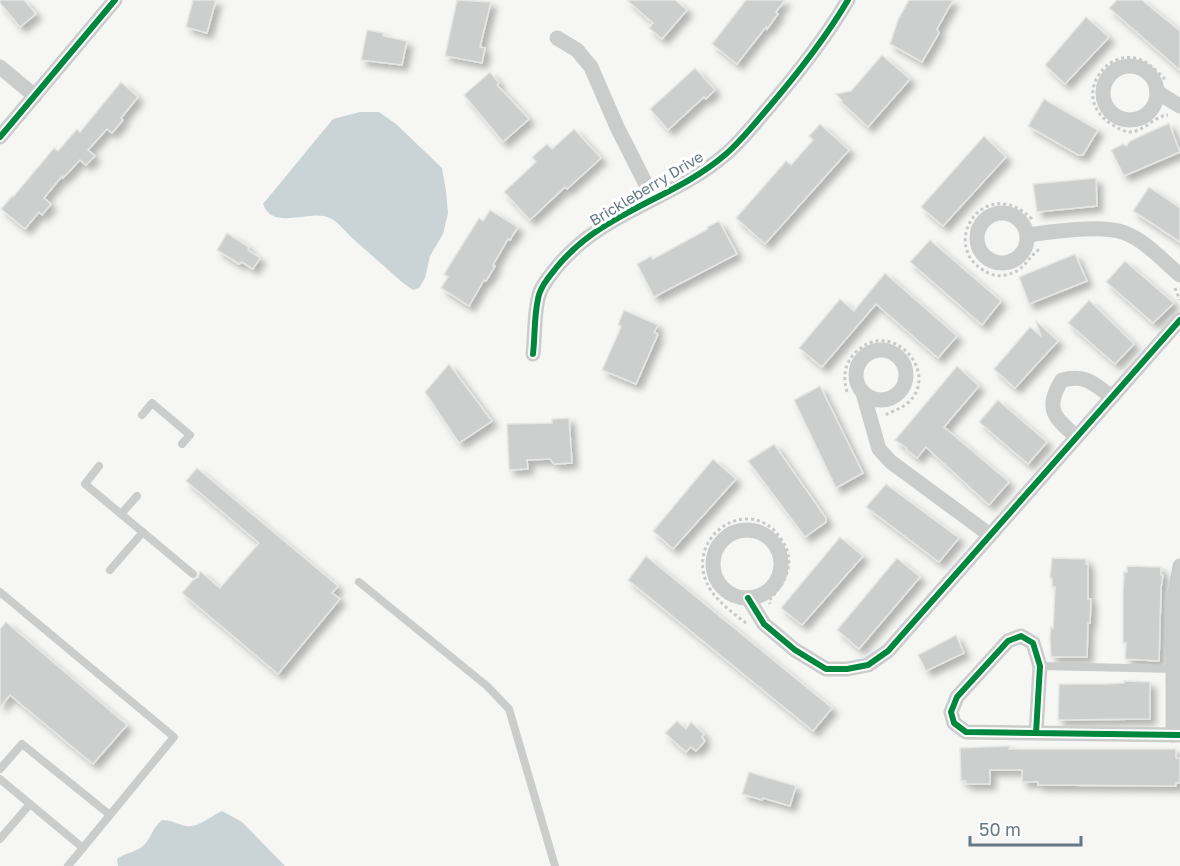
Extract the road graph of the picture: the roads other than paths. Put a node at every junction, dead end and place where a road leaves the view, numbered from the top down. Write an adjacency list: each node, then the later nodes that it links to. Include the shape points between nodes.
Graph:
1 (115, 0): 6 (street)
2 (848, 0): 9 (street, Brickleberry Drive, via 795,77 744,136 725,155)
3 (557, 38): 9 (street, via 577,50 591,67)
4 (0, 67): 6 (street)
5 (1156, 92): 7 (street)
6 (35, 96): 8 (street)
7 (1176, 110)
8 (0, 137)
9 (653, 198): 13 (street, Brickleberry Drive, via 602,226 568,254 545,282 538,298)
10 (1027, 235): 11 (street, via 1086,229 1123,232)
11 (1180, 275)
12 (1180, 320): 15 (street)
13 (533, 354)
14 (855, 393): 23 (street, via 879,449 891,462)
15 (1112, 397): 17 (street); 17 (street, via 1076,376 1062,380 1053,395 1053,411)
16 (142, 415): 18 (lane, via 152,403 190,435)
17 (1077, 437): 23 (street)
18 (182, 444)
19 (99, 466): 21 (lane, via 85,484)
20 (137, 496): 21 (lane)
21 (121, 514): 22 (lane)
22 (143, 532): 25 (lane); 26 (lane)
23 (990, 535): 29 (street, via 888,651 868,665 826,669 764,624)
24 (1180, 566): 31 (street, via 1173,604)
25 (110, 570)
26 (193, 574)
27 (359, 582): 41 (lane, via 487,686 509,709)
28 (0, 592): 37 (lane, via 174,737)
29 (748, 598): 29 (street, via 771,588 781,564 771,540 747,530 723,540 713,565 723,589)
30 (1040, 666): 31 (lane); 32 (street); 32 (street, via 1033,643 1021,636 1008,640 957,697 951,712 954,723 966,732)
31 (1177, 669): 33 (street)
32 (1036, 733): 33 (street)
33 (1177, 735)
34 (0, 769): 37 (lane, via 22,744)
35 (0, 779): 36 (lane)
36 (30, 804): 38 (lane); 39 (lane)
37 (110, 815): 39 (lane)
38 (0, 839)
39 (83, 848): 40 (lane)
40 (68, 866)
41 (555, 866)

